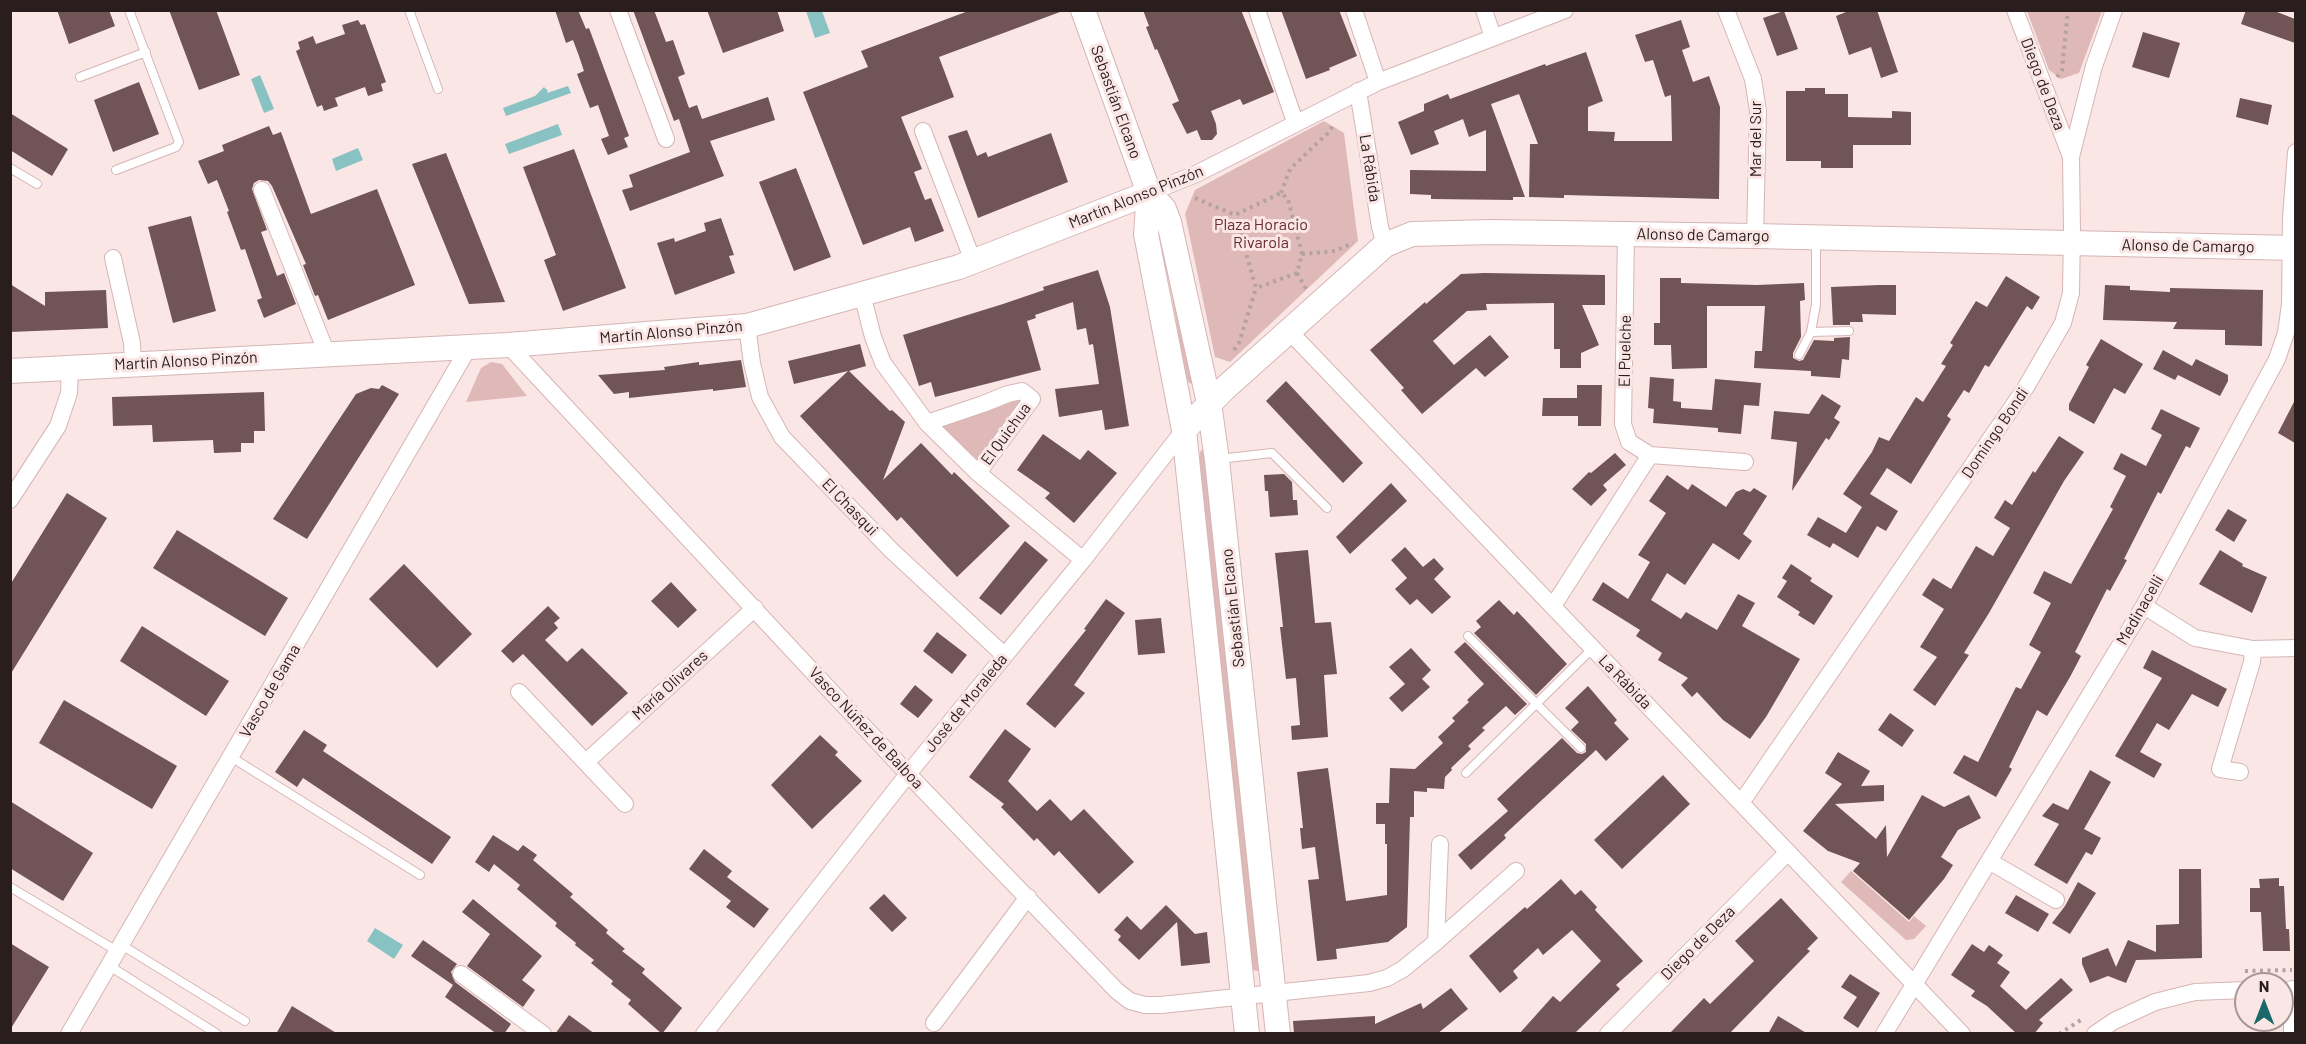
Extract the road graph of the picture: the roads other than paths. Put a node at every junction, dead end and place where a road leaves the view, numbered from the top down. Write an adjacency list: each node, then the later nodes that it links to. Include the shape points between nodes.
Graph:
1 (129, 10): 13 (lane)
2 (409, 10): 16 (lane)
3 (618, 10): 20 (street)
4 (1083, 10): 27 (street, Sebastián Elcano)
5 (1257, 10): 18 (street)
6 (1354, 10): 15 (street)
7 (1484, 10): 12 (street)
8 (1565, 10): 12 (street, Martín Alonso Pinzón)
9 (1726, 10): 29 (street, Mar del Sur, via 1753,79 1758,111)
10 (2015, 10): 22 (street, Diego de Deza)
11 (2114, 10): 22 (street, Domingo Bondi, via 2094,66)
12 (1493, 37): 15 (street, Martín Alonso Pinzón)
13 (146, 52): 14 (lane); 24 (lane, via 179,142 176,147)
14 (80, 77)
15 (1378, 82): 17 (street, Martín Alonso Pinzón)
16 (438, 89)
17 (1358, 92): 18 (street, Martín Alonso Pinzón); 31 (street, La Rábida, via 1380,232)
18 (1295, 122): 27 (street, Martín Alonso Pinzón, via 1196,174)
19 (923, 131): 35 (street)
20 (666, 139)
21 (2295, 152): 33 (street, Medinacelli)
22 (2071, 157): 32 (street, Domingo Bondi)
23 (10, 168): 25 (lane)
24 (116, 170)
25 (37, 184)
26 (262, 190): 43 (street)
27 (1149, 193): 35 (street, Martín Alonso Pinzón); 48 (street, Sebastián Elcano, via 1164,209 1169,222); 50 (street, Sebastián Elcano, via 1146,234)
28 (1626, 234): 29 (street, Alonso de Camargo); 31 (street, Alonso de Camargo, via 1442,232); 51 (street, El Puelche, via 1623,424 1629,442)
29 (1755, 236): 30 (street, Alonso de Camargo)
30 (1816, 237): 32 (street, Alonso de Camargo); 40 (lane, via 1816,304)
31 (1374, 242): 38 (street, Alonso de Camargo)
32 (2072, 244): 33 (street, Alonso de Camargo); 74 (street, Domingo Bondi, via 2071,293 2063,323 2026,387)
33 (2293, 248): 59 (street, Medinacelli, via 2286,333 2277,359)
34 (113, 258): 45 (street)
35 (973, 261): 36 (street, Martín Alonso Pinzón)
36 (862, 294): 37 (street, Martín Alonso Pinzón); 49 (street, El Quichua, via 883,363)
37 (747, 327): 41 (street, Martín Alonso Pinzón); 65 (street, El Chasqui, via 760,397 782,437 891,550)
38 (1289, 331): 48 (street, Alonso de Camargo); 58 (street, La Rábida)
39 (1849, 331): 40 (lane)
40 (1811, 332): 44 (lane)
41 (508, 345): 42 (street, Martín Alonso Pinzón); 60 (street, Vasco Núñez de Balboa)
42 (470, 347): 43 (street, Martín Alonso Pinzón); 69 (street, Vasco de Gama)
43 (327, 354): 45 (street, Martín Alonso Pinzón)
44 (1799, 354)
45 (133, 364): 46 (street, Martín Alonso Pinzón)
46 (70, 367): 47 (street, Martín Alonso Pinzón); 55 (street, via 69,393 58,426)
47 (10, 371)
48 (1209, 403): 50 (street, Alonso de Camargo); 52 (street, Sebastián Elcano)
49 (927, 423): 54 (street, El Quichua); 54 (street, El Quichua, via 1008,394 1022,391 1032,399)
50 (1184, 430): 57 (street, José de Moraleda); 90 (street, Sebastián Elcano)
51 (1650, 455): 53 (street); 58 (street)
52 (1217, 460): 56 (lane, via 1272,453); 89 (street, Sebastián Elcano)
53 (1745, 462)
54 (978, 473): 57 (street, El Quichua)
55 (10, 500)
56 (1327, 508)
57 (1083, 560): 65 (street, José de Moraleda)
58 (1553, 606): 62 (street, La Rábida)
59 (2144, 606): 64 (street, via 2195,639); 78 (street, Medinacelli)
60 (755, 608): 70 (street, María Olivares); 73 (street, Vasco Núñez de Balboa)
61 (1468, 636): 67 (lane)
62 (1593, 648): 67 (lane); 74 (street, La Rábida)
63 (2295, 648): 64 (street)
64 (2253, 649): 71 (street, via 2220,769)
65 (1004, 655): 73 (street, José de Moraleda)
66 (519, 692): 70 (street)
67 (1536, 704): 68 (lane); 72 (lane)
68 (1581, 748)
69 (231, 757): 80 (lane); 85 (street, Vasco de Gama)
70 (586, 762): 75 (street)
71 (2240, 772)
72 (1466, 773)
73 (908, 774): 82 (street, Vasco Núñez de Balboa); 96 (street, José de Moraleda)
74 (1741, 803): 77 (street, La Rábida)
75 (625, 804)
76 (1440, 844): 84 (street)
77 (1788, 852): 87 (street, La Rábida); 99 (street, Diego de Deza)
78 (1989, 861): 83 (street); 87 (street, Medinacelli)
79 (1516, 871): 84 (street, Vasco Núñez de Balboa)
80 (420, 875)
81 (10, 887): 85 (lane)
82 (1028, 897): 90 (street, Vasco Núñez de Balboa, via 1130,1001 1161,1005); 92 (street)
83 (2056, 900)
84 (1436, 942): 89 (street, Vasco Núñez de Balboa, via 1387,978)
85 (115, 953): 91 (lane); 93 (street, Vasco de Gama); 94 (lane)
86 (461, 974): 95 (street)
87 (1915, 985): 100 (street, Medinacelli); 101 (street, La Rábida)
88 (2234, 990): 102 (street, via 2195,992 2165,999 2136,1010)
89 (1273, 993): 90 (street, Vasco Núñez de Balboa); 98 (street, Sebastián Elcano)
90 (1242, 996): 97 (street, Sebastián Elcano)
91 (245, 1021)
92 (934, 1023)
93 (69, 1034)
94 (218, 1034)
95 (543, 1034)
96 (704, 1034)
97 (1247, 1034)
98 (1278, 1034)
99 (1608, 1034)
100 (1884, 1034)
101 (1962, 1034)
102 (2095, 1034)

